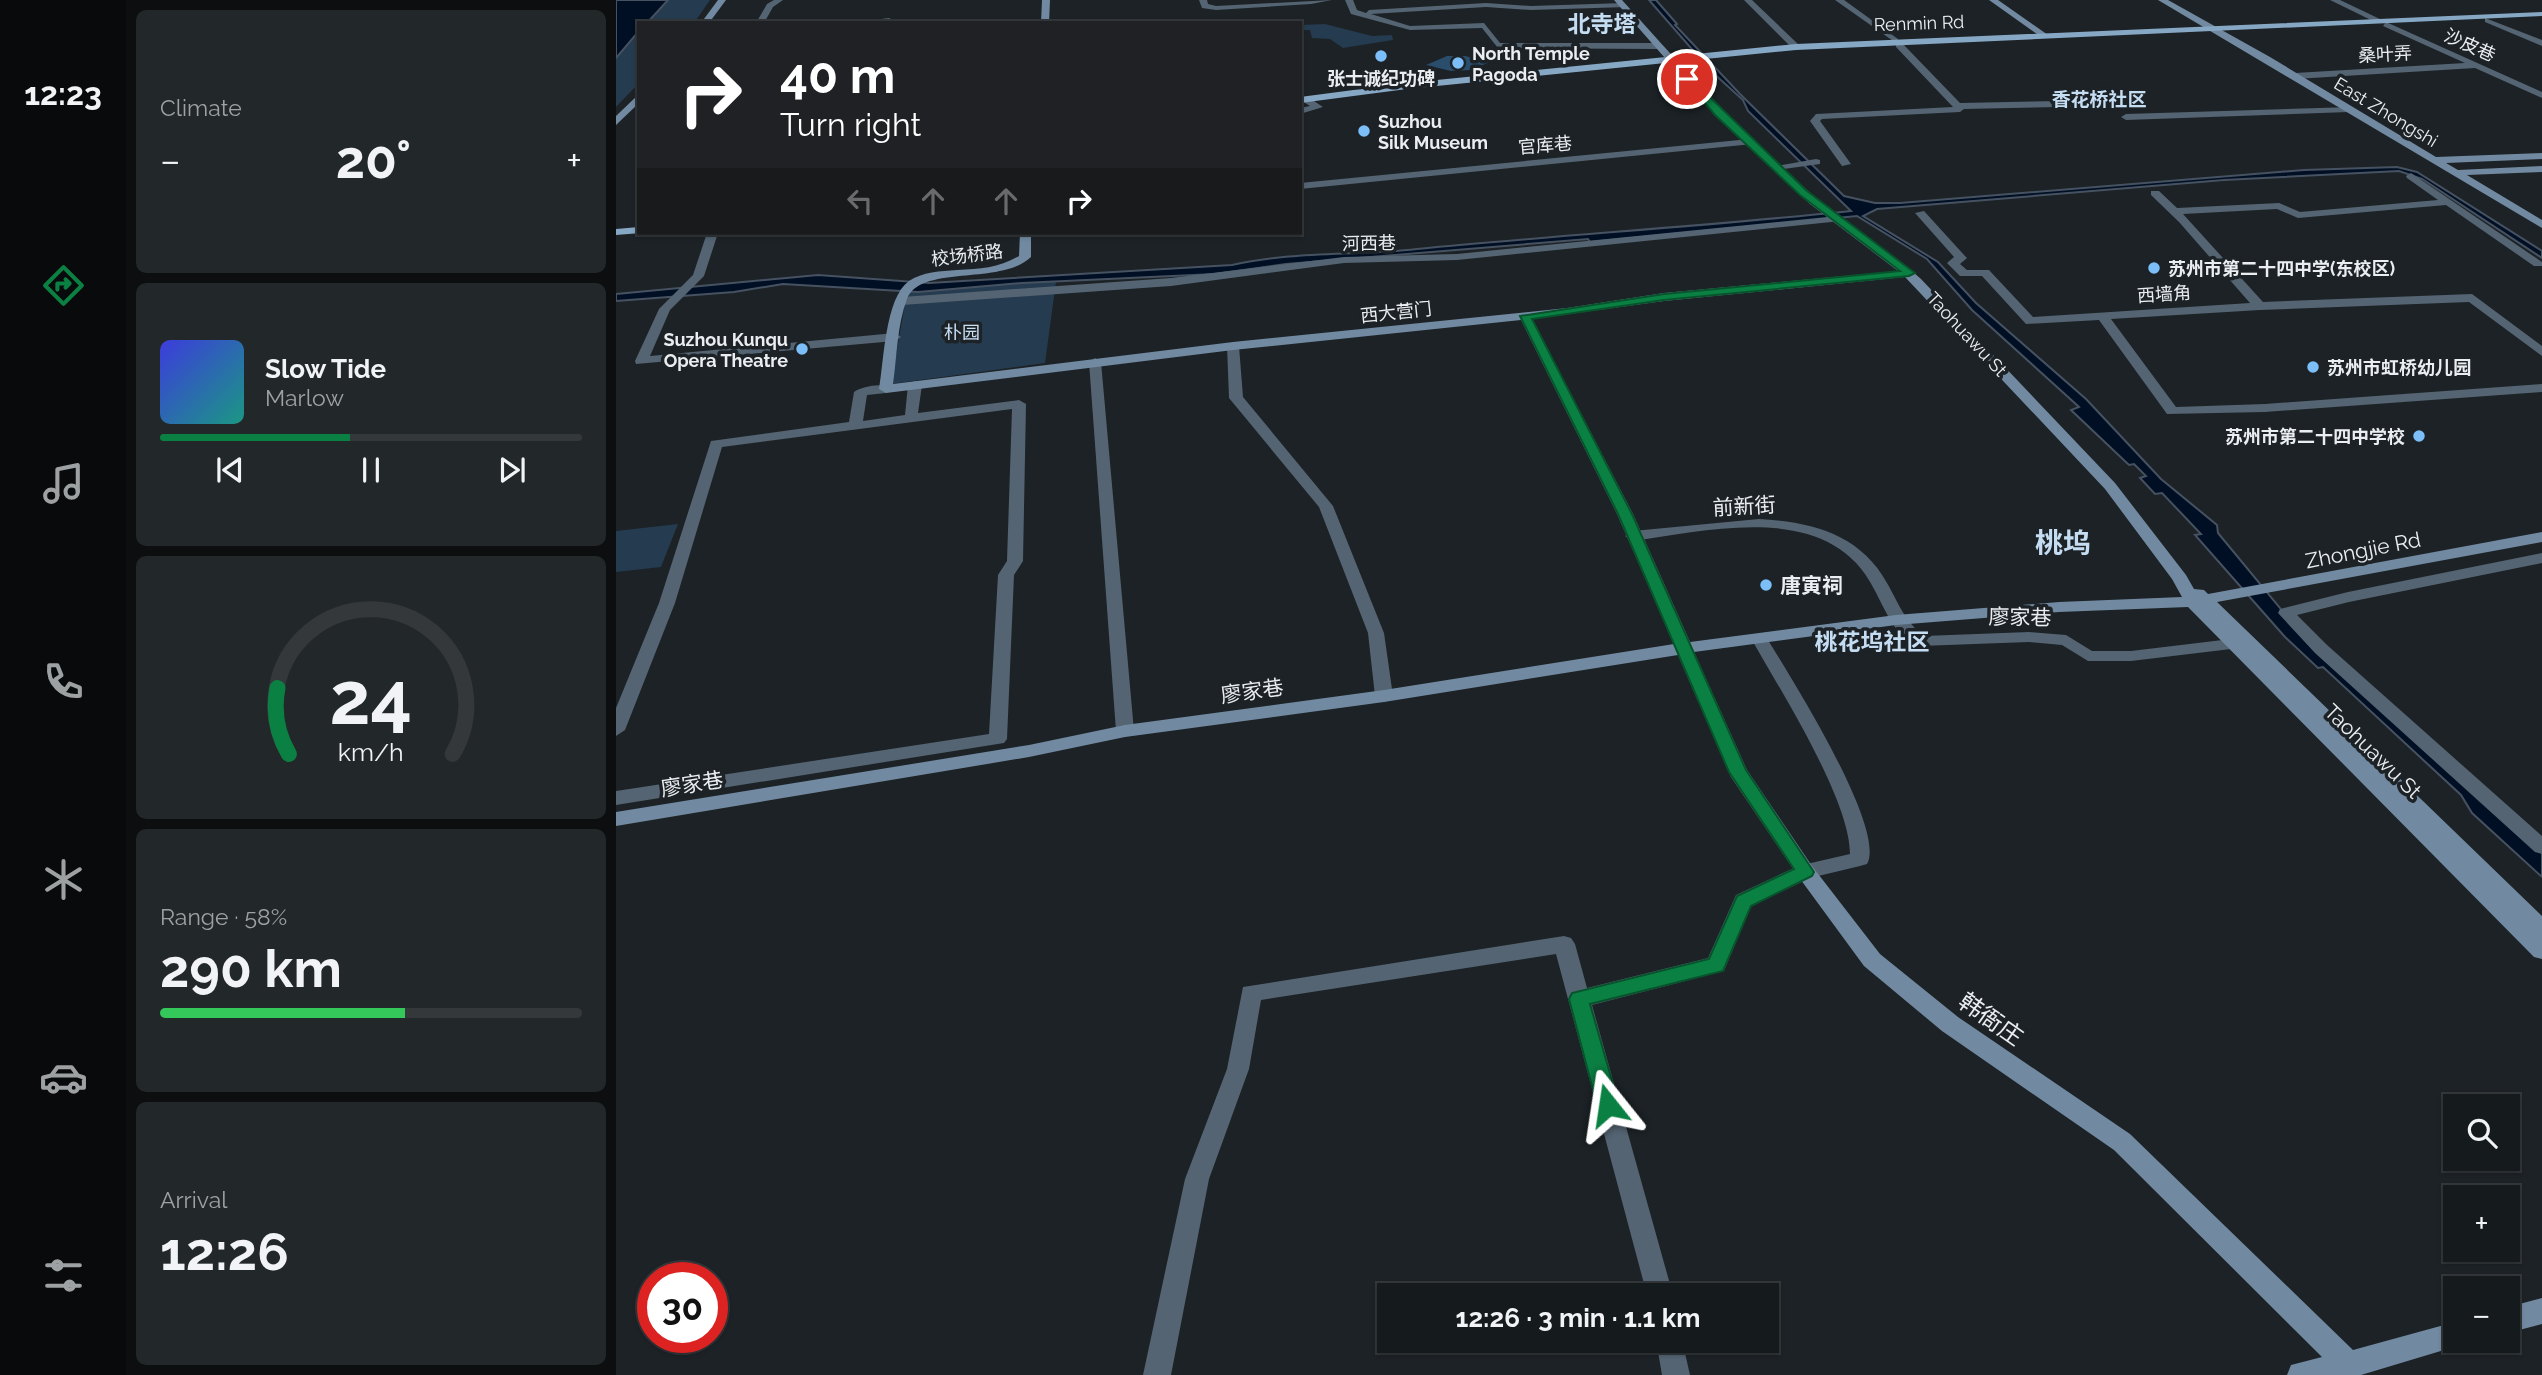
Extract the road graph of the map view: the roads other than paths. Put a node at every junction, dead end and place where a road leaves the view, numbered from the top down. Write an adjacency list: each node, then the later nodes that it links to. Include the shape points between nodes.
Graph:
1 (722, 0): 17 (street)
2 (779, 0): 18 (street)
3 (1046, 0): 19 (street)
4 (1203, 0): 12 (street, via 1205,6 1216,8)
5 (1328, 0): 12 (street)
6 (1349, 0): 14 (street)
7 (1748, 0): 26 (street)
8 (1839, 0): 23 (street)
9 (1993, 0): 22 (street)
10 (2162, 0): 21 (street, East Zhongshi)
11 (2334, 0): 20 (street, 沙皮巷)
12 (1314, 1)
13 (1621, 3): 14 (street); 25 (street, Taohuawu St)
14 (1354, 12): 25 (street, via 1410,28 1484,25 1498,45)
15 (2542, 15): 16 (main road, Renmin Rd); 20 (main road, Renmin Rd)
16 (2488, 20): 20 (main road, Renmin Rd); 24 (street)
17 (706, 21)
18 (761, 21)
19 (1045, 21)
20 (2382, 22): 21 (main road, Renmin Rd); 29 (street, 沙皮巷)
21 (2215, 30): 22 (main road, Renmin Rd); 23 (main road, Renmin Rd); 30 (street, East Zhongshi)
22 (2043, 35): 23 (main road, Renmin Rd)
23 (1897, 43): 26 (main road, Renmin Rd); 27 (main road, Renmin Rd); 35 (street)
24 (2542, 43)
25 (1657, 46): 28 (street, Taohuawu St)
26 (1796, 47): 27 (main road, Renmin Rd)
27 (1713, 56): 28 (main road, Renmin Rd)
28 (1669, 60): 33 (main road, Renmin Rd); 41 (street, Taohuawu St)
29 (2477, 65): 30 (street, 桑叶弄); 31 (street, 沙皮巷)
30 (2295, 76): 36 (street, East Zhongshi)
31 (2542, 95)
32 (637, 99): 40 (street)
33 (1304, 101): 37 (street, via 1318,107)
34 (2112, 103): 35 (street)
35 (1957, 106): 45 (street, via 1960,109 1819,116 1815,121)
36 (2349, 109): 38 (street); 43 (street, East Zhongshi)
37 (1302, 111)
38 (2126, 117)
39 (637, 120): 40 (street)
40 (616, 122)
41 (1750, 142): 46 (street, Taohuawu St); 50 (street, 官库巷)
42 (2542, 156): 43 (street)
43 (2434, 160): 48 (street, East Zhongshi)
44 (1816, 162): 46 (street)
45 (1846, 164)
46 (1776, 167): 55 (street, Taohuawu St)
47 (2542, 169): 48 (street)
48 (2455, 173): 57 (street, East Zhongshi)
49 (2411, 176): 52 (street)
50 (1302, 186)
51 (2155, 193): 53 (street)
52 (2449, 202): 53 (street, via 2298,215 2279,205); 63 (street)
53 (2176, 211): 66 (street)
54 (1920, 213): 68 (street, 西墙角, via 1961,258 1953,263 1964,274 1985,272 2030,321)
55 (1834, 216): 64 (street, Taohuawu St); 65 (street, 河西巷, via 1457,257 1344,260 1171,282)
56 (637, 225): 58 (main road)
57 (2542, 225)
58 (616, 227)
59 (637, 230): 60 (main road)
60 (616, 232)
61 (711, 235): 69 (street, via 698,276 665,309 641,361)
62 (1025, 235): 65 (street, 校场桥路, via 1025,257 1014,267 993,273 928,277 917,281)
63 (2541, 265)
64 (1909, 273): 67 (street, 西大营门); 81 (street, Taohuawu St, via 2096,471)
65 (902, 297): 69 (street)
66 (2260, 306): 68 (street, 西墙角); 71 (street, 西墙角, via 2472,299)
67 (1525, 316): 70 (street, 西大营门); 78 (street, 韩衙庄)
68 (2102, 316): 74 (street, via 2172,411)
69 (895, 337): 75 (street)
70 (1233, 346): 72 (street, 西大营门); 86 (street, via 1236,398 1326,506 1376,633)
71 (2542, 352)
72 (1095, 362): 73 (street, 西大营门); 88 (street)
73 (915, 385): 75 (street, 西大营门); 76 (street)
74 (2542, 388)
75 (886, 389): 77 (street, via 861,392)
76 (911, 418): 77 (street); 89 (street, via 1019,404 1015,561 1006,575 998,739)
77 (855, 425): 87 (street, via 716,444 667,603)
78 (1633, 536): 82 (street, 前新街, via 1762,523 1822,532 1869,565); 85 (street, 韩衙庄)
79 (2542, 537): 81 (street, Zhongjie Rd)
80 (2542, 558): 91 (street, via 2286,613)
81 (2199, 601): 82 (street, 廖家巷); 84 (street, Taohuawu St); 93 (street, Taohuawu St)
82 (1896, 620): 83 (street, 廖家巷); 84 (street, 廖家巷, via 1920,641 2067,640 2088,656 2131,656)
83 (1760, 640): 85 (street, 廖家巷); 92 (street, via 1829,765 1862,841 1860,859)
84 (2231, 644): 94 (street, Taohuawu St)
85 (1685, 648): 86 (street, 廖家巷); 92 (street, 韩衙庄, via 1738,772)
86 (1384, 696): 88 (street, 廖家巷)
87 (616, 730)
88 (1125, 731): 90 (street, 廖家巷)
89 (616, 798)
90 (616, 820)
91 (2542, 846)
92 (1805, 872): 95 (street, via 1743,901 1716,965); 101 (street, 韩衙庄, via 1872,960 1950,1024 2122,1142)
93 (2542, 929)
94 (2542, 951)
95 (1579, 999): 96 (street); 102 (street, via 1564,944 1251,993 1238,1069 1198,1179)
96 (1657, 1283)
97 (2542, 1311): 98 (street)
98 (2520, 1317)
99 (2443, 1338): 101 (street)
100 (1672, 1353): 103 (street)
101 (2349, 1365): 104 (street)
102 (1157, 1375)
103 (1676, 1375)
104 (2301, 1375)

